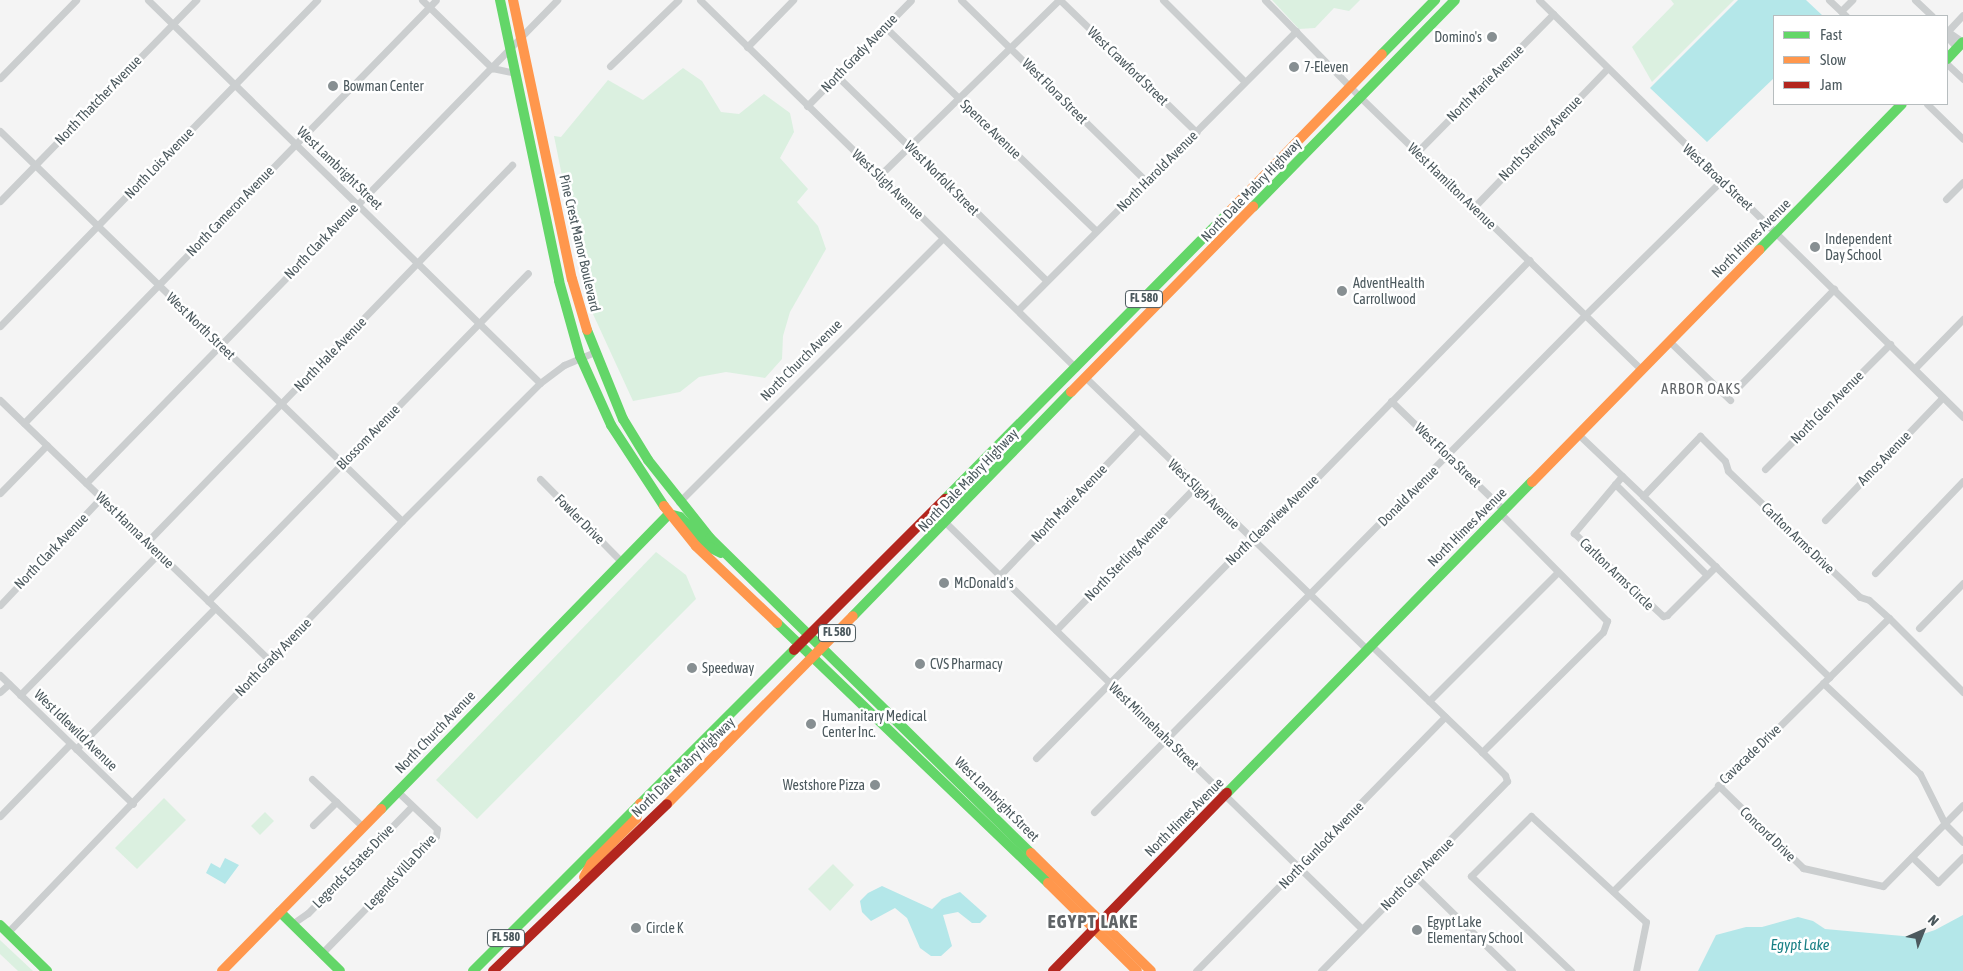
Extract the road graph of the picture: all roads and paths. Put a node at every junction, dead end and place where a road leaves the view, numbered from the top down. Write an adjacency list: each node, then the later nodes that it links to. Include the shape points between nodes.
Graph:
1 (76, 0): 48 (street)
2 (148, 0): 31 (street, West Lambright Street)
3 (196, 0): 31 (street, North Thatcher Avenue)
4 (317, 0): 51 (street, North Lois Avenue)
5 (422, 0): 25 (street)
6 (436, 0): 25 (street, North Cameron Avenue)
7 (500, 0): 40 (main road, Pine Crest Manor Boulevard)
8 (513, 0): 35 (main road, Pine Crest Manor Boulevard)
9 (558, 0): 35 (street, North Clark Avenue)
10 (678, 0): 43 (street)
11 (700, 0): 38 (street, West Sligh Avenue)
12 (793, 0): 38 (street)
13 (912, 0): 32 (street, North Grady Avenue)
14 (961, 0): 39 (street, West Flora Street)
15 (1060, 0): 39 (street); 59 (street, West Crawford Street)
16 (1163, 0): 50 (street)
17 (1265, 0): 34 (street, West Hamilton Avenue)
18 (1435, 0): 52 (main road, North Dale Mabry Highway / FL 580)
19 (1448, 0): 26 (main road)
20 (1455, 0): 26 (main road, North Dale Mabry Highway / FL 580)
21 (1539, 0): 27 (street, West Broad Street)
22 (1829, 0): 28 (street)
23 (1852, 0): 28 (street)
24 (1915, 0): 29 (street)
25 (429, 7): 44 (street); 61 (street, North Cameron Avenue)
26 (1443, 13): 53 (main road, North Dale Mabry Highway / FL 580)
27 (1553, 14): 45 (street, West Broad Street); 64 (street, North Marie Avenue)
28 (1844, 14)
29 (1931, 15)
30 (1963, 15): 33 (street)
31 (173, 24): 51 (street, West Lambright Street); 65 (street, North Thatcher Avenue)
32 (885, 27): 47 (street, North Grady Avenue); 54 (street, Spence Avenue)
33 (1948, 30)
34 (1296, 31): 50 (street, North Harold Avenue); 52 (street, West Hamilton Avenue)
35 (522, 39): 40 (street, North Clark Avenue); 97 (main road, Pine Crest Manor Boulevard, via 572,279)
36 (1948, 39): 37 (street)
37 (1961, 44): 41 (main road)
38 (747, 47): 57 (street, West Sligh Avenue)
39 (1011, 48): 54 (street); 69 (street, West Flora Street)
40 (510, 50): 44 (street, North Clark Avenue); 46 (main road, Pine Crest Manor Boulevard)
41 (1948, 58)
42 (1948, 65): 49 (street)
43 (610, 66)
44 (492, 68): 46 (street); 74 (street, North Clark Avenue)
45 (1606, 70): 68 (street, West Broad Street); 76 (street, North Sterling Avenue)
46 (515, 73): 98 (main road, Pine Crest Manor Boulevard, via 559,281)
47 (836, 76): 57 (street, North Grady Avenue); 62 (street, West Norfolk Street)
48 (0, 78)
49 (1963, 79)
50 (1244, 81): 59 (street, North Harold Avenue)
51 (235, 85): 61 (street, West Lambright Street); 77 (street, North Lois Avenue)
52 (1352, 86): 53 (street, West Hamilton Avenue); 63 (main road, North Dale Mabry Highway / FL 580)
53 (1360, 97): 64 (street, West Hamilton Avenue); 71 (main road, North Dale Mabry Highway / FL 580)
54 (960, 99): 62 (street); 78 (street, Spence Avenue)
55 (1901, 105): 79 (main road, North Himes Avenue)
56 (1928, 105): 60 (street)
57 (807, 106): 67 (street, West Sligh Avenue)
58 (0, 131): 65 (street, West North Street)
59 (1196, 132): 69 (street, North Harold Avenue)
60 (1963, 139)
61 (296, 144): 74 (street, West Lambright Street); 85 (street, North Cameron Avenue)
62 (909, 145): 67 (street); 84 (street, West Norfolk Street)
63 (1287, 152): 71 (main road, via 1287,162 1264,185); 75 (main road, North Dale Mabry Highway / FL 580)
64 (1418, 152): 76 (street, West Hamilton Avenue)
65 (35, 165): 73 (street, North Thatcher Avenue); 77 (street, West North Street)
66 (512, 165): 82 (street, North Hale Avenue)
67 (879, 176): 80 (street, West Sligh Avenue)
68 (1721, 181): 79 (street, West Broad Street); 90 (street, Donald Avenue)
69 (1148, 182): 78 (street, North Harold Avenue)
70 (1963, 182): 72 (street)
71 (1262, 198): 88 (main road, North Dale Mabry Highway / FL 580)
72 (1946, 199)
73 (0, 201)
74 (357, 204): 82 (street, West Lambright Street); 95 (street, North Clark Avenue)
75 (1237, 204): 86 (main road, North Dale Mabry Highway / FL 580); 88 (main road, via 1230,221 1164,287)
76 (1474, 207): 81 (street, West Hamilton Avenue)
77 (98, 226): 85 (street, West North Street); 93 (street, North Lois Avenue)
78 (1096, 231): 84 (street, North Harold Avenue)
79 (1776, 232): 87 (street, West Broad Street); 94 (main road, North Himes Avenue)
80 (943, 238): 89 (street, West Sligh Avenue); 129 (street, North Church Avenue)
81 (1529, 260): 90 (street, West Hamilton Avenue); 108 (street, North Clearview Avenue)
82 (418, 263): 92 (street, West Lambright Street); 109 (street, North Hale Avenue)
83 (528, 273): 92 (street, Blossom Avenue)
84 (1046, 281): 89 (street, North Harold Avenue)
85 (158, 284): 95 (street, West North Street); 111 (street, North Cameron Avenue)
86 (1156, 286): 99 (main road, North Dale Mabry Highway / FL 580); 102 (main road, via 1143,308 1093,359)
87 (1834, 289): 96 (street, West Broad Street); 104 (street)
88 (1159, 303): 102 (main road, North Dale Mabry Highway / FL 580)
89 (1018, 310): 99 (street, West Sligh Avenue)
90 (1585, 314): 101 (street, West Hamilton Avenue); 116 (street, Donald Avenue)
91 (1963, 319): 100 (street)
92 (479, 323): 103 (street, West Lambright Street); 117 (street, Blossom Avenue)
93 (0, 326)
94 (1669, 341): 101 (main road, North Himes Avenue); 107 (street)
95 (220, 344): 109 (street, West North Street); 123 (street, North Clark Avenue)
96 (1890, 344): 100 (street, West Broad Street); 119 (street, North Glen Avenue)
97 (594, 352): 98 (street, North Grady Avenue); 129 (main road, Pine Crest Manor Boulevard, via 622,419)
98 (580, 356): 103 (street, North Grady Avenue); 115 (main road, Pine Crest Manor Boulevard, via 611,425)
99 (1076, 368): 118 (main road, via 1068,387 1002,454); 153 (main road, North Dale Mabry Highway / FL 580)
100 (1915, 368): 105 (street, West Broad Street)
101 (1641, 369): 113 (main road, North Himes Avenue)
102 (1086, 378): 112 (street, West Sligh Avenue); 118 (main road, North Dale Mabry Highway / FL 580)
103 (540, 383): 133 (street, North Grady Avenue)
104 (1739, 386)
105 (1944, 397): 110 (street, West Broad Street); 132 (street, Amos Avenue)
106 (0, 400): 111 (street, West Hanna Avenue)
107 (1730, 400)
108 (1392, 401): 116 (street, West Flora Street); 135 (street, North Clearview Avenue, via 1262,534)
109 (282, 404): 117 (street, West North Street); 136 (street, North Hale Avenue)
110 (1963, 417)
111 (24, 423): 114 (street, West Hanna Avenue)
112 (1138, 431): 125 (street, West Sligh Avenue); 144 (street, North Marie Avenue)
113 (1578, 434): 120 (street); 130 (main road, North Himes Avenue)
114 (47, 445): 123 (street, West Hanna Avenue); 126 (street)
115 (628, 452): 129 (main road, Pine Crest Manor Boulevard, via 664,494); 131 (main road, Pine Crest Manor Boulevard)
116 (1448, 456): 130 (street, West Flora Street); 146 (street, Donald Avenue)
117 (343, 463): 133 (street, West North Street); 147 (street, Blossom Avenue)
118 (997, 469): 134 (main road, North Dale Mabry Highway / FL 580)
119 (1765, 469)
120 (1622, 476): 124 (street, Carlton Arms Circle); 127 (street)
121 (540, 479): 139 (street, Fowler Drive)
122 (1963, 481): 142 (street)
123 (86, 483): 128 (street, West Hanna Avenue)
124 (1615, 484): 143 (street); 143 (street, Carlton Arms Circle, via 1574,533 1663,616 1667,616)
125 (1196, 486): 135 (street, West Sligh Avenue); 152 (street, North Sterling Avenue)
126 (0, 493)
127 (1644, 496): 140 (street); 150 (street, Carlton Arms Drive, via 1700,436 1725,461 1728,471 1860,598 1868,600)
128 (101, 498): 136 (street, West Hanna Avenue); 148 (street, North Clark Avenue)
129 (679, 502): 138 (main road, Pine Crest Manor Boulevard)
130 (1502, 512): 141 (street, West Flora Street); 156 (main road, North Himes Avenue)
131 (669, 514): 138 (main road, Pine Crest Manor Boulevard, via 680,517 709,547); 139 (main road, North Church Avenue); 154 (main road, Pine Crest Manor Boulevard, via 743,593)
132 (1825, 520)
133 (402, 521): 158 (street, North Grady Avenue)
134 (946, 523): 144 (street, West Minnehaha Street); 155 (main road, North Dale Mabry Highway / FL 580)
135 (1251, 539): 146 (street, West Sligh Avenue); 161 (street, North Clearview Avenue)
136 (147, 542): 137 (street, West Hanna Avenue)
137 (159, 553): 147 (street, West Hanna Avenue); 166 (street)
138 (726, 554): 153 (main road, Pine Crest Manor Boulevard)
139 (620, 560): 178 (main road, North Church Avenue)
140 (1716, 566): 143 (street, Carlton Arms Circle); 160 (street)
141 (1558, 572): 167 (street); 172 (street, West Flora Street, via 1607,622 1603,632)
142 (1874, 573)
143 (1707, 575)
144 (999, 576): 152 (street, West Minnehaha Street)
145 (1963, 584): 151 (street)
146 (1311, 594): 156 (street, West Sligh Avenue); 169 (street, Donald Avenue)
147 (208, 601): 149 (street, West Hanna Avenue)
148 (0, 604)
149 (215, 608): 158 (street, West Hanna Avenue); 171 (street)
150 (1889, 618): 160 (street, Cavacade Drive); 165 (street, Carlton Arms Drive)
151 (1919, 628)
152 (1056, 630): 161 (street, West Minnehaha Street)
153 (810, 633): 154 (main road, North Dale Mabry Highway / FL 580); 155 (main road, Pine Crest Manor Boulevard)
154 (799, 644): 157 (main road, Pine Crest Manor Boulevard); 174 (main road, North Dale Mabry Highway / FL 580)
155 (823, 646): 157 (main road, North Dale Mabry Highway / FL 580); 201 (main road, West Lambright Street)
156 (1369, 646): 167 (street, West Sligh Avenue); 179 (main road, North Himes Avenue)
157 (813, 657): 186 (main road, North Dale Mabry Highway / FL 580); 201 (main road, West Lambright Street)
158 (270, 661): 181 (street, North Grady Avenue)
159 (0, 675): 163 (street, West Idlewild Avenue)
160 (1829, 677): 162 (street, Cavacade Drive)
161 (1109, 682): 169 (street, West Minnehaha Street); 173 (street, North Clearview Avenue)
162 (1823, 683): 177 (street, Cavacade Drive); 188 (street, via 1920,774)
163 (9, 684): 164 (street); 166 (street, West Idlewild Avenue)
164 (0, 692)
165 (1963, 692)
166 (20, 695): 170 (street, West Idlewild Avenue)
167 (1429, 701): 168 (street, West Sligh Avenue)
168 (1445, 717): 172 (street, West Sligh Avenue); 194 (street, North Gunlock Avenue)
169 (1167, 738): 179 (street, West Minnehaha Street); 185 (street, Donald Avenue)
170 (70, 744): 171 (street, West Idlewild Avenue); 187 (street)
171 (76, 749): 181 (street, West Idlewild Avenue)
172 (1482, 752): 175 (street, West Sligh Avenue)
173 (1036, 758)
174 (668, 774): 182 (main road, North Dale Mabry Highway / FL 580); 186 (main road, via 655,801)
175 (1505, 775): 195 (street, North Glen Avenue, via 1506,784)
176 (312, 779): 180 (street)
177 (1718, 784): 192 (street, Concord Drive, via 1803,868 1883,886); 197 (street, Cavacade Drive)
178 (397, 791): 184 (street, Legends Villa Drive); 190 (main road, North Church Avenue)
179 (1226, 795): 194 (street, West Minnehaha Street); 201 (main road, North Himes Avenue)
180 (336, 802): 189 (street); 190 (street)
181 (133, 804): 202 (street, North Grady Avenue)
182 (640, 804): 196 (main road, via 636,819 591,864); 198 (main road, North Dale Mabry Highway / FL 580)
183 (1963, 805): 188 (street)
184 (412, 806): 200 (street, Legends Estates Drive, via 308,913); 206 (street, Legends Villa Drive, via 438,832)
185 (1094, 812)
186 (656, 813): 196 (main road, North Dale Mabry Highway / FL 580)
187 (0, 816)
188 (1945, 824): 191 (street); 192 (street)
189 (313, 825)
190 (362, 826): 199 (main road, North Church Avenue)
191 (1963, 842)
192 (1912, 857): 193 (street, via 1938,882)
193 (1963, 857)
194 (1298, 868): 203 (street, West Minnehaha Street); 216 (street, North Gunlock Avenue)
195 (1414, 875): 203 (street, North Glen Avenue); 218 (street)
196 (578, 887): 204 (main road, North Dale Mabry Highway / FL 580)
197 (1613, 891): 219 (street, via 1531,816 1471,876); 220 (street, via 1646,922)
198 (539, 905): 204 (main road); 205 (main road, North Dale Mabry Highway / FL 580)
199 (280, 912): 200 (main road); 208 (main road, North Church Avenue)
200 (292, 924): 206 (main road)
201 (1097, 925): 213 (main road, North Himes Avenue); 214 (main road, West Lambright Street); 215 (main road, West Lambright Street)
202 (4, 929): 207 (main road)
203 (1362, 930): 217 (street, North Glen Avenue)
204 (529, 935): 212 (main road, North Dale Mabry Highway / FL 580)
205 (494, 950): 210 (main road, North Dale Mabry Highway / FL 580); 211 (main road)
206 (322, 953): 209 (main road)
207 (47, 971)
208 (222, 971)
209 (340, 971)
210 (473, 971)
211 (488, 971)
212 (493, 971)
213 (1053, 971)
214 (1137, 971)
215 (1150, 971)
216 (1196, 971)
217 (1321, 971)
218 (1512, 971)
219 (1571, 971)
220 (1636, 971)

